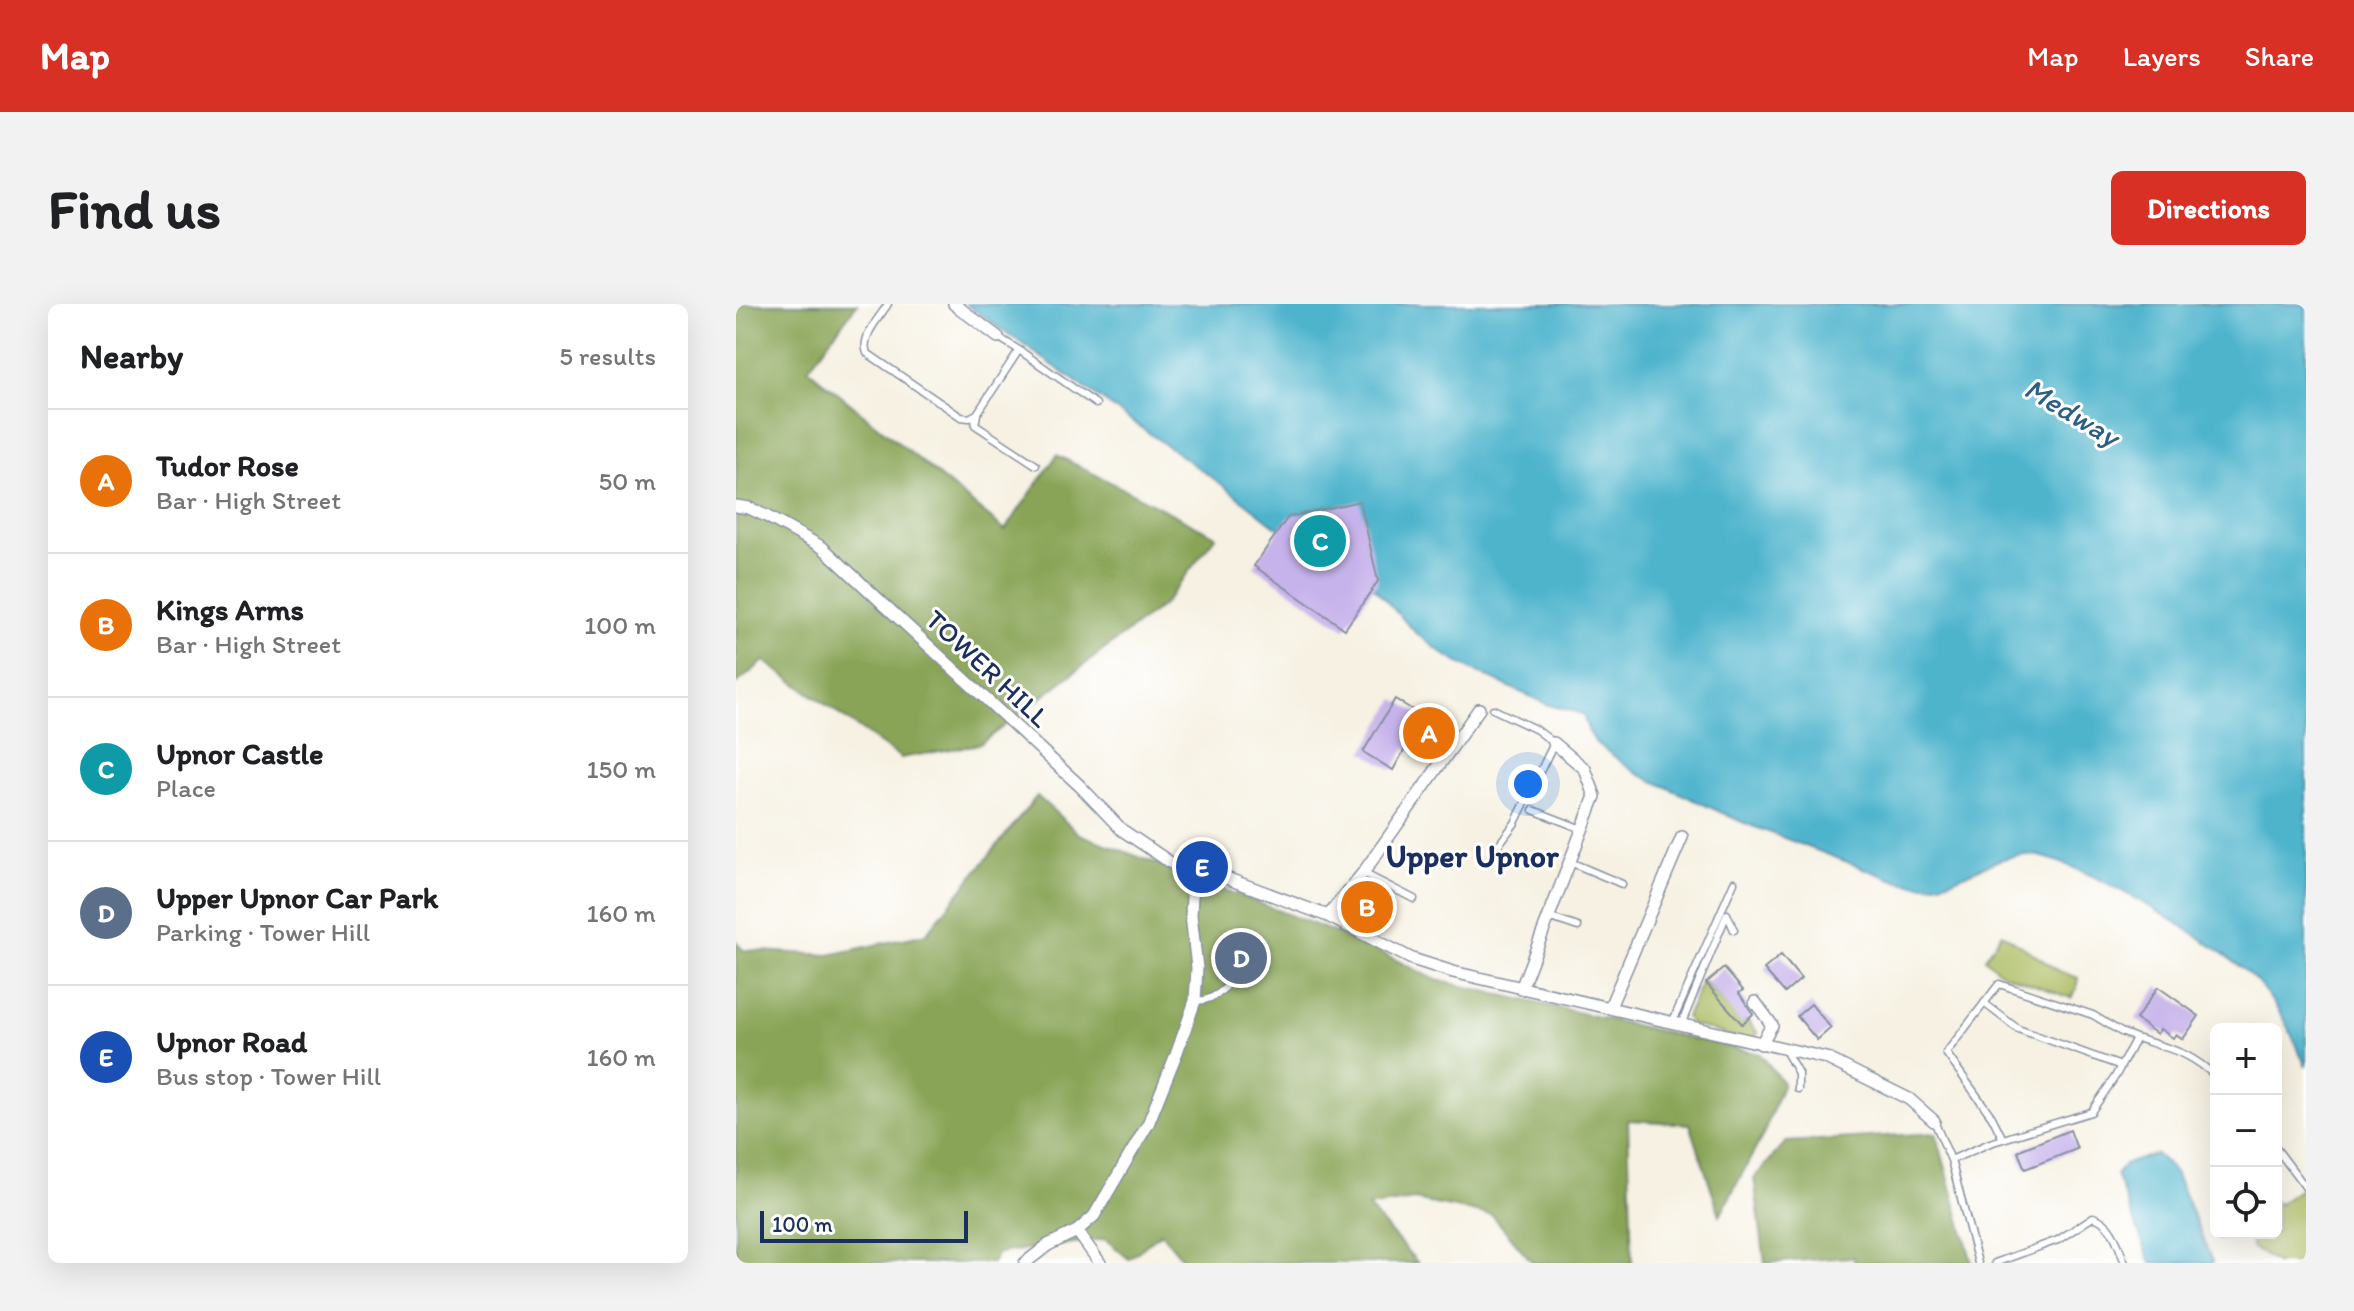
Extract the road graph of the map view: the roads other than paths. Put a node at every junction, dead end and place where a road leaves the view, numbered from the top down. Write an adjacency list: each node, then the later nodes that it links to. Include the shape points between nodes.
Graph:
1 (888, 304): 6 (lane, via 866,338 867,353 961,417)
2 (954, 304): 3 (street)
3 (998, 337): 4 (lane)
4 (1019, 350): 5 (lane); 6 (lane)
5 (1096, 404)
6 (977, 414): 7 (lane, via 975,425)
7 (1036, 465)
8 (736, 506): 18 (street, TOWER HILL, via 758,512 822,547 1122,830)
9 (1479, 709): 17 (street)
10 (1493, 709): 11 (lane)
11 (1554, 743): 13 (street, via 1585,769 1595,796); 15 (lane)
12 (1533, 810): 13 (lane)
13 (1582, 829): 16 (street)
14 (1682, 837): 31 (street)
15 (1500, 843)
16 (1570, 862): 20 (lane); 23 (street)
17 (1363, 873): 21 (lane); 22 (street)
18 (1198, 881): 22 (street, via 1206,876 1226,878); 28 (street, via 1191,915)
19 (1734, 882): 32 (lane)
20 (1622, 884)
21 (1414, 899)
22 (1328, 916): 27 (street, via 1412,959)
23 (1548, 917): 24 (lane); 27 (street)
24 (1578, 927)
25 (1734, 930): 32 (lane, via 1727,914)
26 (1257, 946): 28 (lane, via 1220,994)
27 (1521, 989): 31 (street)
28 (1195, 1001): 44 (street, via 1148,1124 1094,1216)
29 (1755, 1002): 34 (street, via 1772,1025)
30 (1984, 1003): 33 (lane, via 2001,984 2093,1015); 36 (lane, via 2018,1029); 40 (lane, via 1946,1053)
31 (1610, 1007): 32 (street)
32 (1676, 1024): 34 (street)
33 (2136, 1038): 36 (lane); 37 (lane, via 2172,1047)
34 (1761, 1044): 35 (street)
35 (1785, 1050): 38 (lane, via 1798,1073); 39 (street, via 1842,1065 1909,1099)
36 (2121, 1066): 40 (lane, via 2091,1112)
37 (2210, 1072)
38 (1798, 1089)
39 (1934, 1121): 42 (lane)
40 (2003, 1139): 42 (lane)
41 (2282, 1156): 43 (lane)
42 (1951, 1160): 47 (lane)
43 (2306, 1188)
44 (1077, 1231): 45 (street); 46 (street)
45 (1025, 1263)
46 (1100, 1263)
47 (1978, 1263)
48 (1995, 1263): 49 (lane, via 2058,1240 2093,1217 2112,1231)
49 (2125, 1263)

